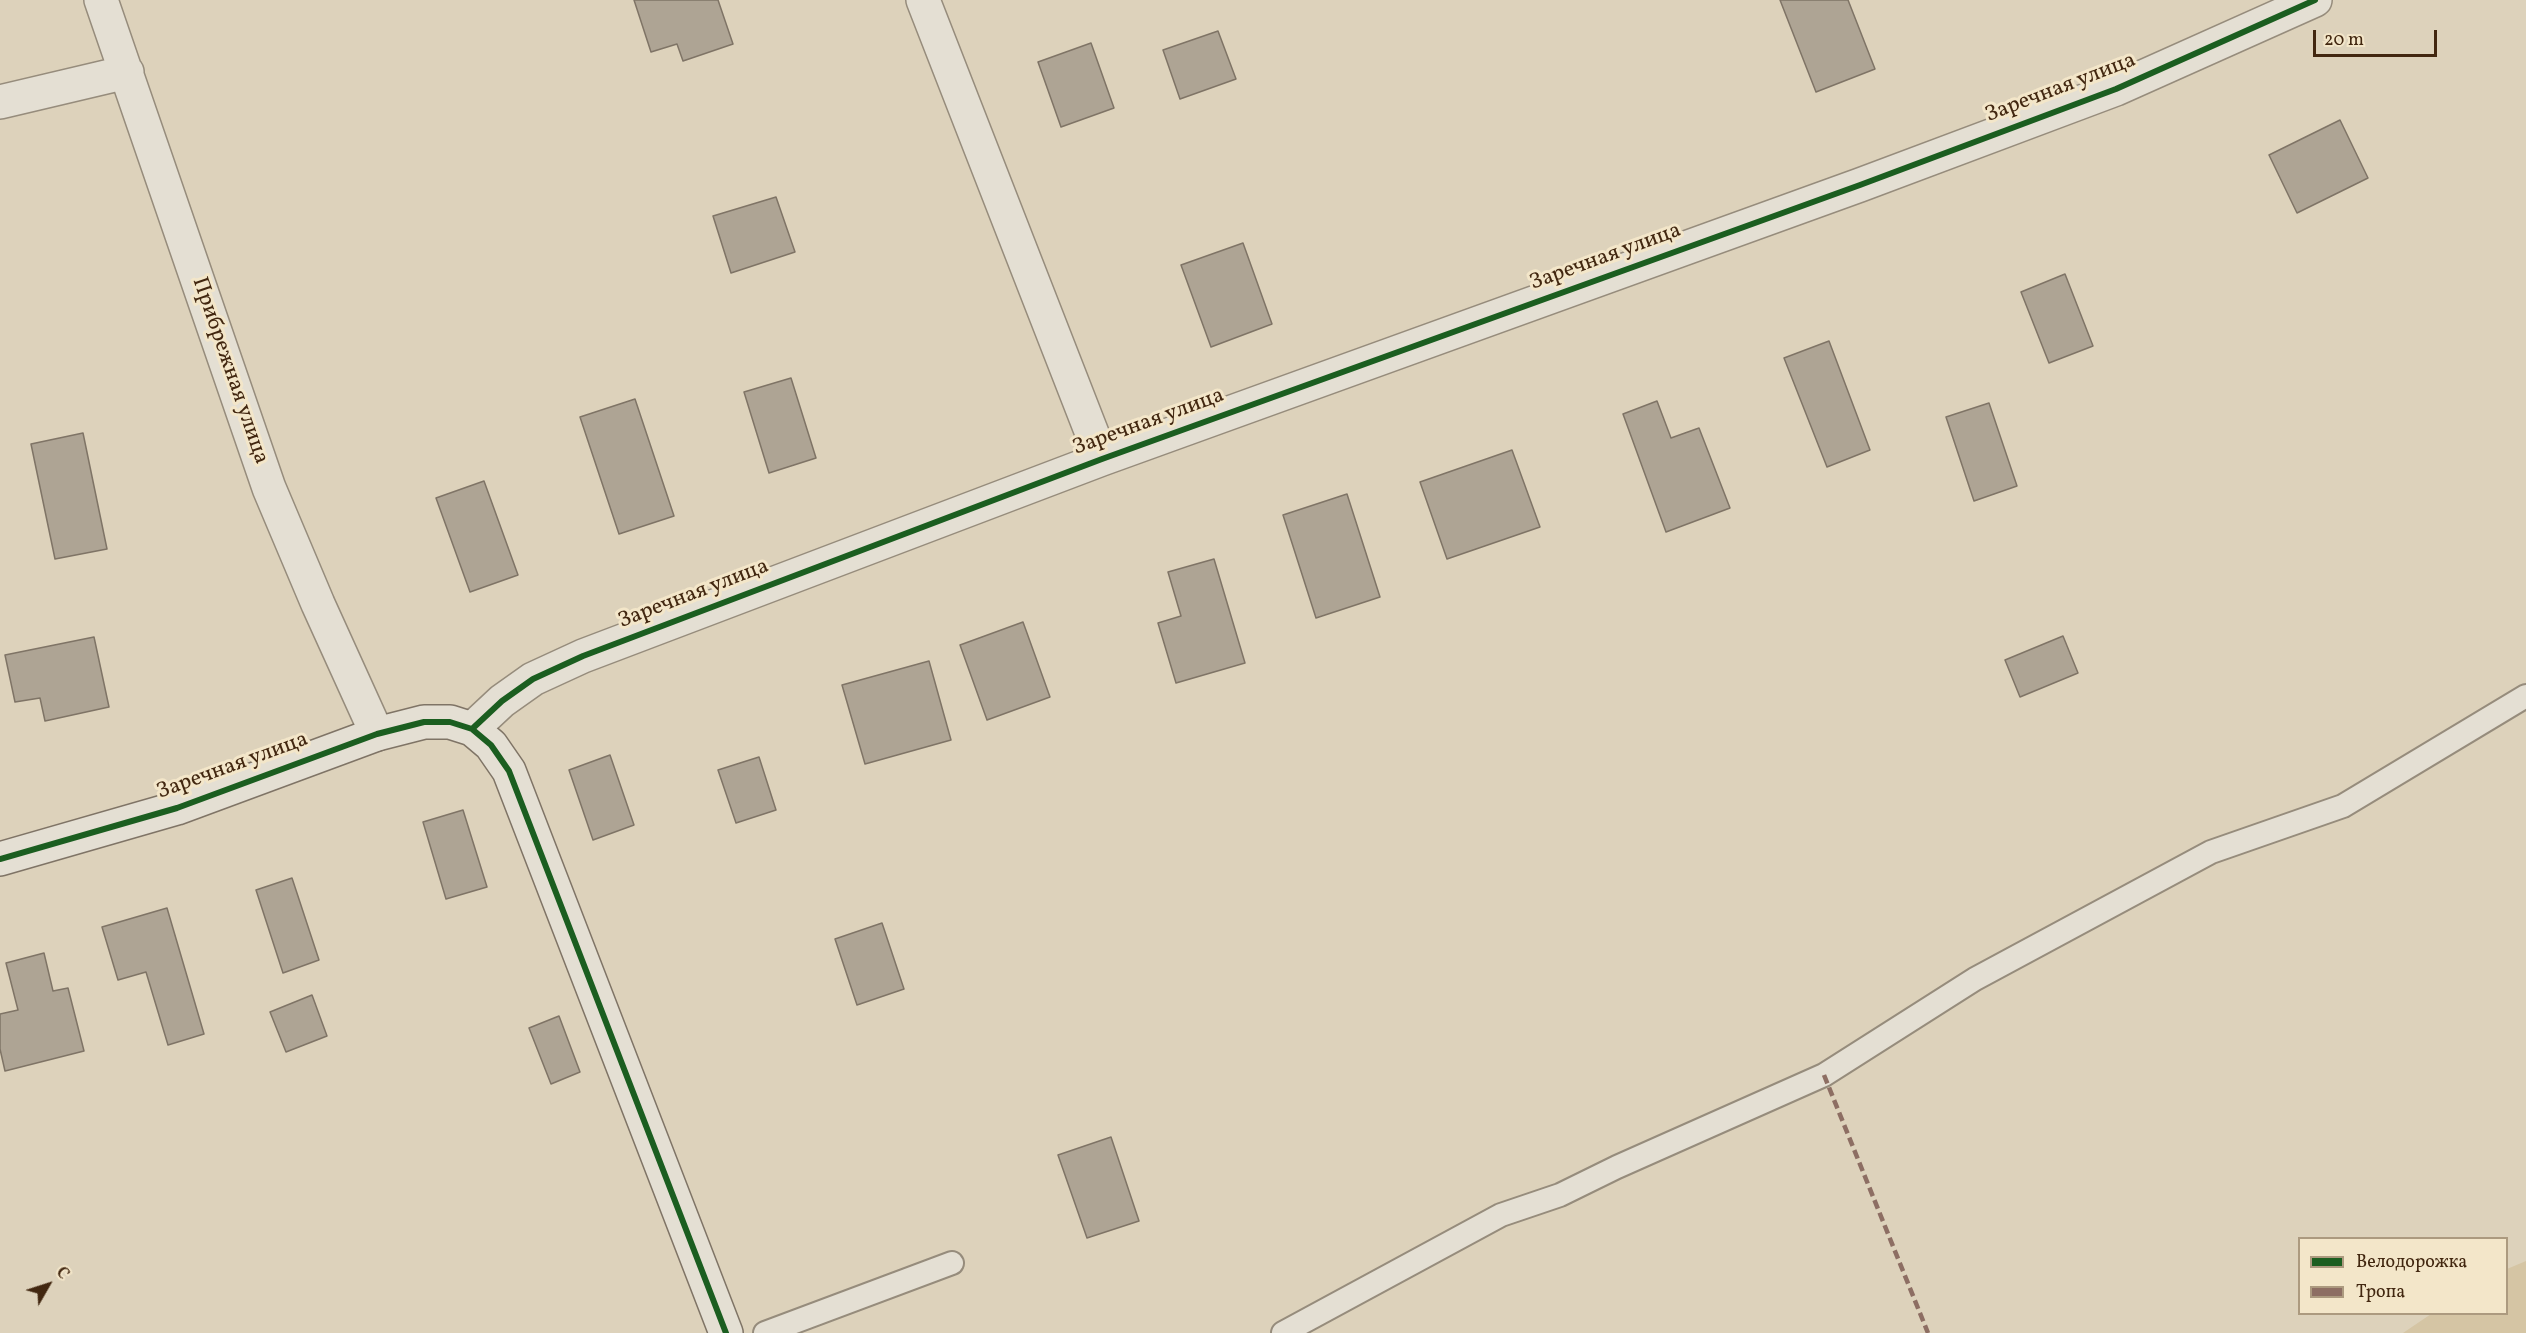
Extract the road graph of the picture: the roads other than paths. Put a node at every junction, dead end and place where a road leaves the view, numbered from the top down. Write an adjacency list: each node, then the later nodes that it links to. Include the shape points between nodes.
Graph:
1 (102, 0): 4 (street, Прибрежная улица)
2 (923, 0): 6 (street)
3 (2315, 0): 6 (street, Заречная улица, via 2094,97)
4 (127, 72): 5 (street); 9 (street, Прибрежная улица, via 269,489)
5 (0, 102)
6 (1102, 459): 8 (street, Заречная улица, via 583,656 533,679)
7 (2526, 696): 14 (lane, via 2343,806 2211,852 1996,968 1824,1075 1560,1195 1501,1215)
8 (472, 729): 9 (street, Заречная улица, via 450,722 424,722); 12 (street, via 491,745 509,771)
9 (377, 734): 10 (street, Заречная улица, via 177,808)
10 (0, 859)
11 (952, 1263): 13 (lane)
12 (726, 1333)
13 (765, 1333)
14 (1283, 1333)

